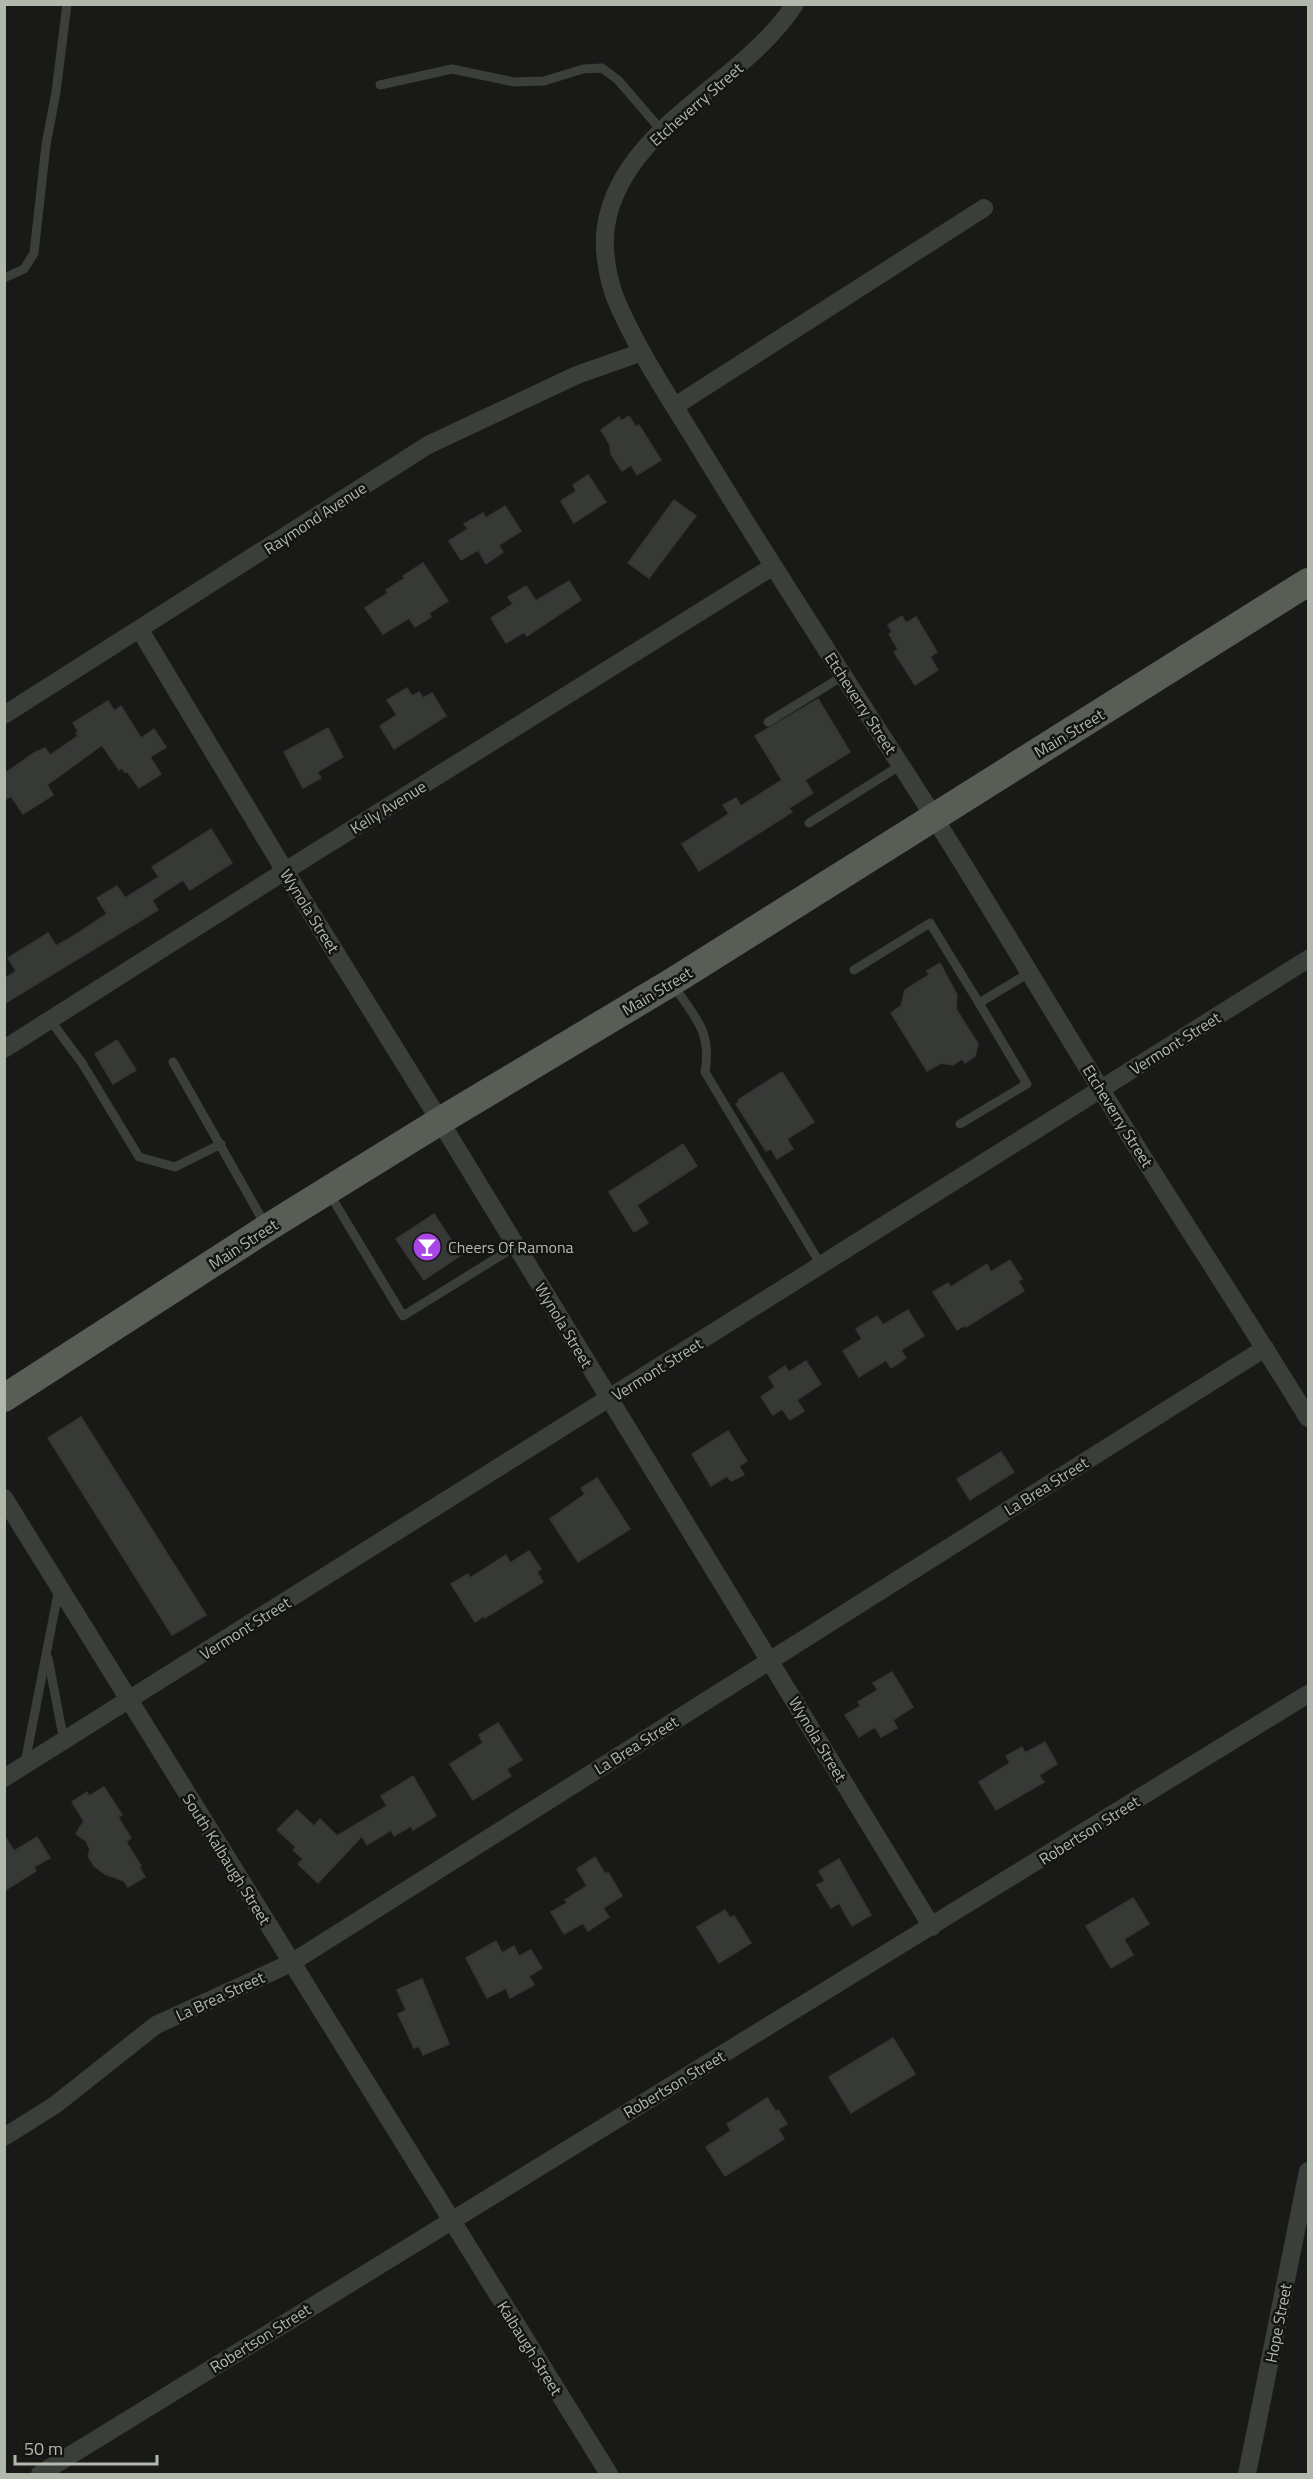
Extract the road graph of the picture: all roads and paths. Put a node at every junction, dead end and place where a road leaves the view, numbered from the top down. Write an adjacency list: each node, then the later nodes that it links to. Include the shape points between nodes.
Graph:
1 (67, 4): 6 (lane, via 34,253 24,269)
2 (795, 4): 4 (street, Etcheverry Street, via 744,61)
3 (380, 86): 4 (lane, via 452,69 514,82 544,81 583,69 602,68 618,80)
4 (662, 131): 7 (street, Etcheverry Street, via 635,159 617,190 606,228 608,267 618,305)
5 (984, 208): 8 (street)
6 (4, 278)
7 (642, 352): 8 (street, Etcheverry Street); 11 (street, Raymond Avenue, via 577,375 428,445)
8 (675, 406): 9 (street, Etcheverry Street)
9 (772, 567): 12 (street, Etcheverry Street); 18 (street, Kelly Avenue)
10 (1308, 582): 16 (main road, Main Street)
11 (140, 630): 13 (street, Raymond Avenue); 18 (street, Wynola Street)
12 (843, 676): 14 (lane); 15 (street, Etcheverry Street)
13 (4, 716)
14 (768, 722)
15 (901, 765): 16 (street, Etcheverry Street); 17 (lane)
16 (933, 816): 21 (street, Etcheverry Street); 22 (main road, Main Street)
17 (809, 823)
18 (285, 871): 24 (street, Kelly Avenue); 28 (street, Wynola Street)
19 (1308, 959): 27 (street, Vermont Street)
20 (854, 970): 23 (lane, via 930,923)
21 (1029, 973): 23 (lane); 27 (street, Etcheverry Street)
22 (672, 982): 28 (main road, Main Street); 34 (lane, via 706,1036 705,1071)
23 (979, 1003): 29 (lane, via 1027,1084)
24 (50, 1020): 25 (street, Kelly Avenue); 30 (lane, via 82,1063 139,1157 175,1167)
25 (4, 1049)
26 (173, 1062): 30 (lane)
27 (1101, 1090): 34 (street, Vermont Street); 35 (street, Etcheverry Street)
28 (440, 1121): 31 (main road, Main Street); 33 (street, Wynola Street)
29 (960, 1124)
30 (220, 1144): 32 (lane)
31 (327, 1191): 32 (main road, Main Street); 33 (lane, via 403,1316)
32 (267, 1228): 36 (main road, Main Street)
33 (516, 1246): 37 (street, Wynola Street)
34 (821, 1265): 37 (street, Vermont Street)
35 (1265, 1348): 38 (street, Etcheverry Street); 42 (street, La Brea Street)
36 (4, 1398)
37 (608, 1399): 42 (street, Wynola Street); 44 (street, Vermont Street)
38 (1308, 1418)
39 (4, 1498): 40 (street, South Kalbaugh Street)
40 (59, 1586): 41 (lane); 44 (street, South Kalbaugh Street)
41 (47, 1652): 45 (lane); 46 (lane)
42 (770, 1661): 48 (street, Wynola Street); 49 (street, La Brea Street)
43 (1308, 1694): 48 (street, Robertson Street)
44 (130, 1700): 45 (street, Vermont Street); 49 (street, South Kalbaugh Street)
45 (64, 1742): 46 (street, Vermont Street)
46 (25, 1766): 47 (street, Vermont Street)
47 (4, 1778)
48 (932, 1927): 52 (street, Robertson Street)
49 (291, 1963): 50 (street, La Brea Street, via 156,2025 55,2105); 52 (street, South Kalbaugh Street)
50 (4, 2137)
51 (1308, 2171): 55 (street, Hope Street)
52 (451, 2221): 53 (street, Robertson Street); 54 (street, Kalbaugh Street)
53 (40, 2475)
54 (609, 2475)
55 (1248, 2475)

